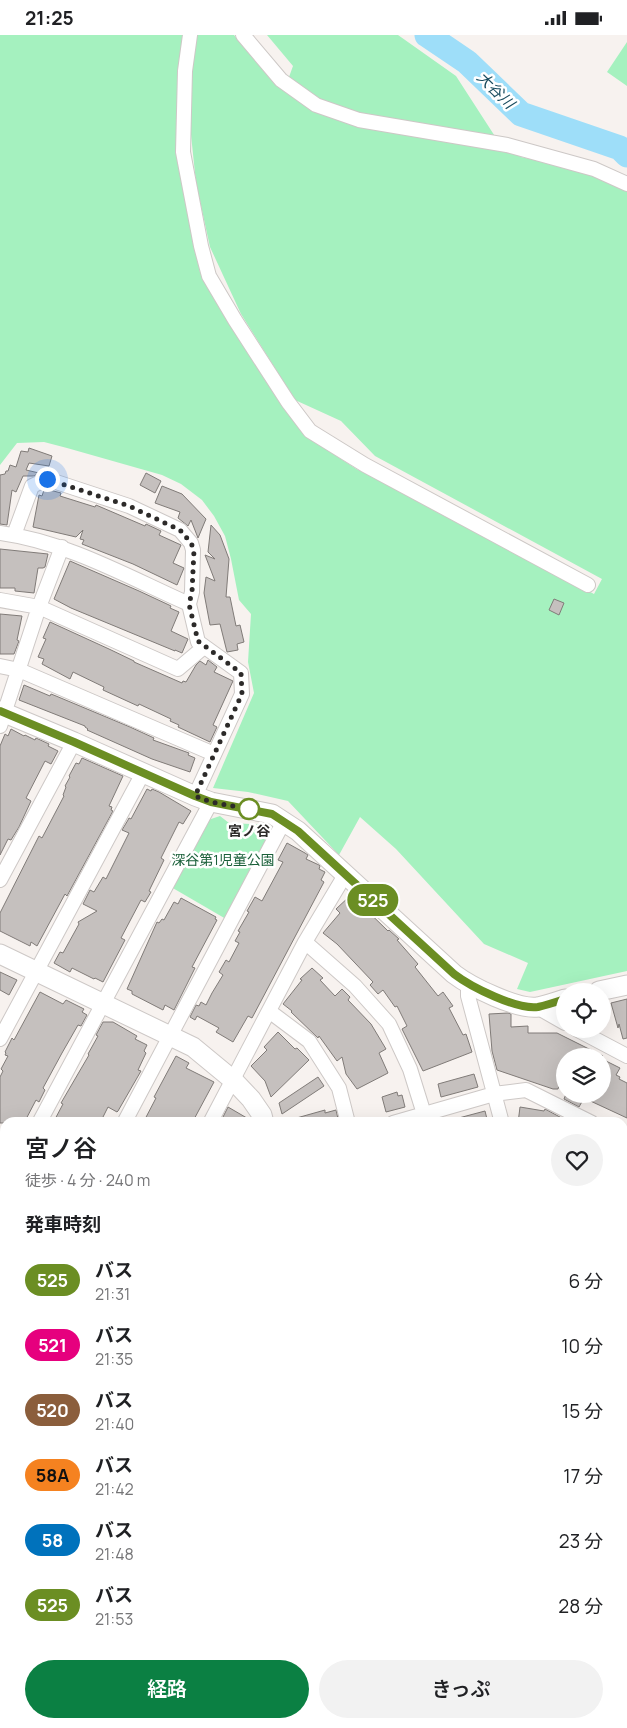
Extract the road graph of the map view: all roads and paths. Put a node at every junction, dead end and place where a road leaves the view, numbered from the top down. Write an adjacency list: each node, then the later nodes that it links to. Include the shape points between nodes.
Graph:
1 (190, 35): 7 (street, via 185,71 183,152 201,246 210,275 235,320 288,402 310,431 365,465)
2 (243, 35): 3 (street, via 281,80 316,105 360,120 507,145 594,169)
3 (627, 185)
4 (0, 533): 5 (street)
5 (14, 535): 6 (street); 9 (street, via 32,486 47,479 129,506 173,525 191,543 194,557)
6 (62, 547): 9 (street); 10 (street)
7 (588, 585)
8 (0, 600): 10 (street)
9 (189, 604): 11 (street, via 198,641)
10 (39, 607): 11 (street, via 178,669); 13 (street)
11 (204, 647): 16 (street, via 241,673 242,694)
12 (0, 666): 13 (street)
13 (19, 670): 14 (street); 16 (street)
14 (2, 717): 15 (street)
15 (74, 742): 17 (street); 21 (street)
16 (214, 753): 18 (street)
17 (143, 773): 18 (street); 24 (street)
18 (203, 799): 19 (street, via 272,814); 29 (street)
19 (284, 821): 20 (street); 33 (street)
20 (345, 875): 22 (street); 25 (street)
21 (0, 881)
22 (305, 942): 31 (street); 39 (street, via 355,987 389,1024 410,1069)
23 (0, 954): 24 (street)
24 (36, 971): 29 (street); 35 (street)
25 (468, 984): 30 (street, via 520,1006); 38 (street, via 468,996)
26 (627, 985): 27 (street)
27 (611, 988)
28 (556, 1002): 30 (street)
29 (103, 1003): 33 (street); 40 (street)
30 (537, 1007): 32 (street)
31 (269, 1011): 37 (street); 44 (street, via 309,1041 339,1088)
32 (556, 1018)
33 (170, 1036): 37 (street, via 193,1047); 41 (street)
34 (593, 1038): 36 (street)
35 (0, 1039)
36 (627, 1056)
37 (233, 1080): 42 (street); 43 (street)
38 (494, 1094): 39 (street); 46 (street); 47 (street, via 526,1091)
39 (424, 1114): 45 (street)
40 (42, 1117)
41 (127, 1117)
42 (213, 1117)
43 (262, 1117)
44 (346, 1117)
45 (414, 1117)
46 (500, 1117)
47 (580, 1117)

